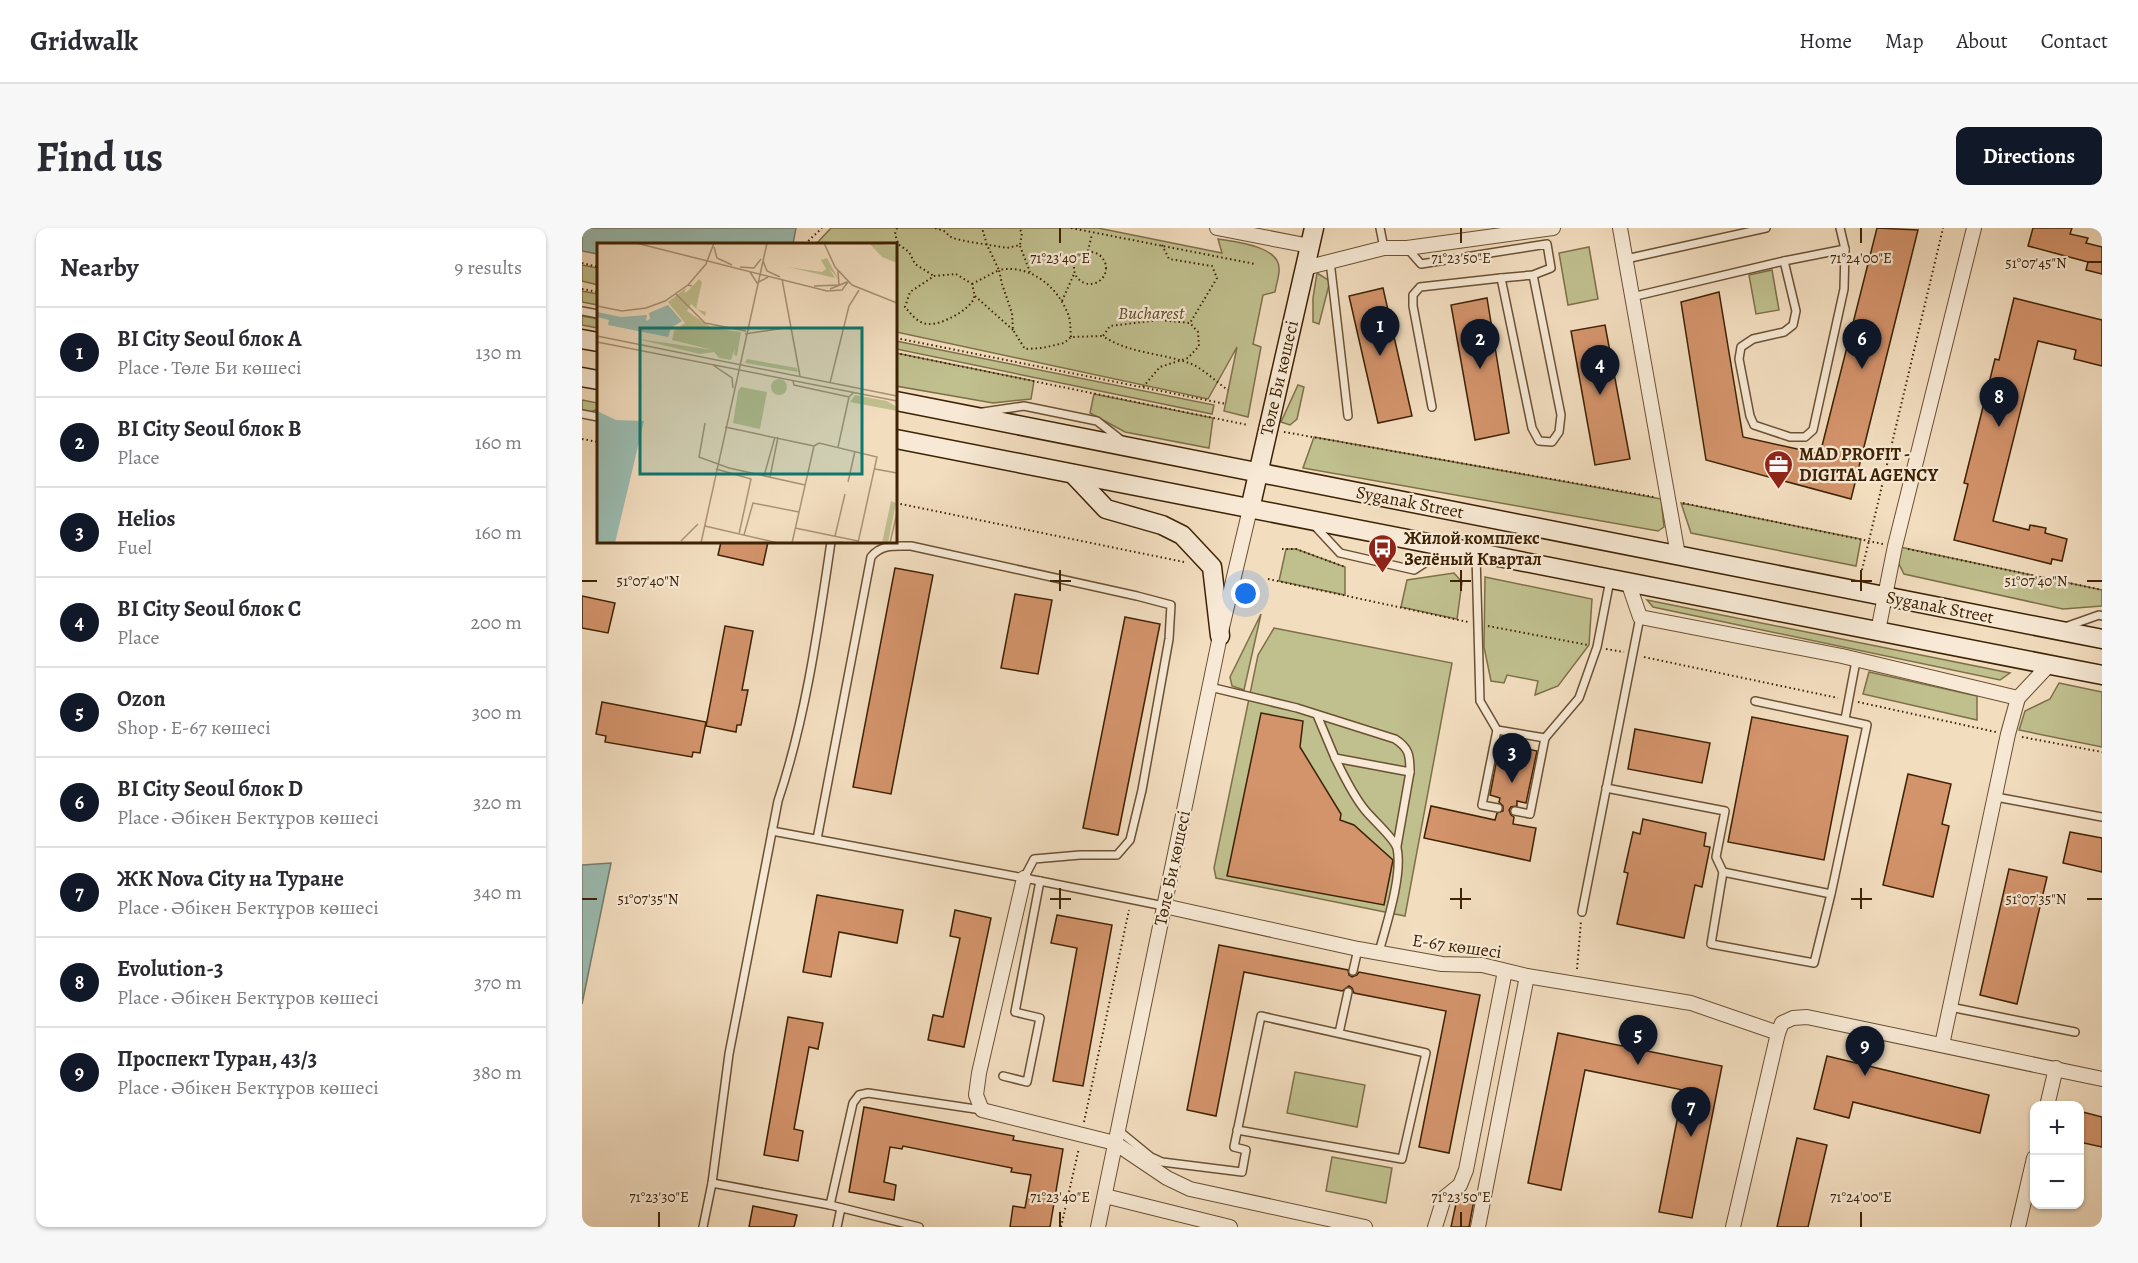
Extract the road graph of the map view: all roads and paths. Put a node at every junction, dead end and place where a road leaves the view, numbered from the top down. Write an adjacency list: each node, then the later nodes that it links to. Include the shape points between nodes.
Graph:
1 (822, 228): 17 (path)
2 (897, 228): 35 (path, via 898,244 909,252 915,264)
3 (935, 228): 18 (path, via 952,238)
4 (982, 228): 18 (path)
5 (1019, 228): 19 (path)
6 (1071, 228): 15 (path)
7 (1217, 228): 16 (street)
8 (1380, 228): 21 (lane)
9 (1553, 228): 22 (street)
10 (1620, 228): 25 (street)
11 (1766, 228): 25 (lane)
12 (1840, 228): 23 (lane)
13 (1942, 228): 76 (path)
14 (1974, 228): 90 (street)
15 (1092, 234): 20 (path); 24 (path)
16 (1312, 237): 36 (main road, Төле Би көшесі)
17 (806, 243)
18 (987, 245): 19 (path); 31 (path)
19 (1020, 245): 32 (path)
20 (1162, 245): 29 (path); 46 (path, via 1169,259 1212,266 1217,278)
21 (1384, 248): 22 (street); 26 (street)
22 (1407, 248): 34 (lane, via 1421,264 1547,244 1551,268)
23 (1845, 249): 27 (lane); 27 (lane, via 1844,289 1813,430 1805,437 1790,437 1754,425 1739,359 1741,347 1753,339 1784,332 1792,326 1796,311)
24 (1088, 252): 33 (path, via 1078,257); 33 (path, via 1103,258 1105,274 1098,283 1087,284)
25 (1626, 259): 42 (street)
26 (1330, 261): 36 (street); 63 (lane)
27 (1784, 261): 42 (lane)
28 (582, 263): 30 (path)
29 (1255, 264)
30 (597, 267)
31 (999, 270): 32 (path, via 1012,267); 38 (path); 47 (path)
32 (1030, 272): 43 (path, via 1054,289)
33 (1075, 273): 43 (path)
34 (1533, 275): 37 (lane); 37 (lane, via 1560,415 1559,432 1552,442 1539,441 1532,428)
35 (934, 276): 38 (path, via 956,274); 41 (path, via 910,292 905,307 915,318 928,324 950,318 970,306)
36 (1303, 277): 70 (main road, Төле Би көшесі)
37 (1501, 278): 61 (lane, via 1420,287 1413,296)
38 (972, 284): 41 (path)
39 (582, 289): 40 (path)
40 (597, 292)
41 (975, 296): 47 (path)
42 (1632, 297): 72 (street)
43 (1062, 301): 49 (path, via 1069,316)
44 (582, 311): 45 (lane)
45 (597, 314)
46 (1190, 323): 48 (path, via 1160,320 1110,326); 54 (path, via 1198,332 1198,346)
47 (1013, 330): 49 (path, via 1025,349 1064,343)
48 (1103, 336): 49 (path); 54 (path, via 1114,344)
49 (1071, 337)
50 (897, 338): 57 (path)
51 (582, 339): 52 (main road)
52 (597, 342)
53 (897, 353): 65 (path)
54 (1180, 361): 57 (path, via 1160,367); 58 (path, via 1191,364)
55 (582, 377): 56 (main road)
56 (597, 380)
57 (1143, 388): 60 (path)
58 (1228, 390)
59 (897, 401): 70 (main road, Syganak Street)
60 (1226, 404)
61 (1432, 408)
62 (582, 414): 64 (lane)
63 (1348, 416)
64 (597, 417)
65 (1248, 425)
66 (1277, 431): 72 (path)
67 (582, 439): 69 (path)
68 (897, 439): 71 (main road, Syganak Street)
69 (597, 442)
70 (1258, 472): 74 (main road, Төле Би көшесі); 83 (main road, Syganak Street)
71 (1073, 474): 74 (main road, Syganak Street); 96 (main road, via 1106,509 1182,535 1212,567)
72 (1666, 500): 76 (path); 83 (street)
73 (897, 503): 84 (path)
74 (1250, 509): 75 (main road, Syganak Street); 96 (street, Төле Би көшесі)
75 (1310, 521): 80 (main road, Syganak Street); 80 (lane, via 1340,553 1414,570)
76 (1869, 541): 78 (path); 86 (path)
77 (831, 543): 120 (lane, via 801,720)
78 (1886, 544)
79 (1900, 547): 89 (path)
80 (1449, 548): 82 (main road, Syganak Street)
81 (1282, 549): 85 (path, via 1296,549)
82 (1476, 553): 88 (main road, Syganak Street); 93 (lane)
83 (1678, 555): 90 (main road, Syganak Street)
84 (1187, 562)
85 (1345, 567)
86 (1862, 570)
87 (1268, 579): 93 (path)
88 (1619, 580): 92 (street); 95 (main road, Syganak Street); 98 (lane)
89 (2102, 590)
90 (1885, 596): 94 (main road, Syganak Street); 95 (street)
91 (2102, 616): 94 (lane)
92 (1640, 617): 99 (lane); 100 (street)
93 (1477, 624): 98 (path); 109 (lane, via 1480,702)
94 (2057, 630): 97 (main road, Syganak Street)
95 (1878, 631): 101 (main road, Syganak Street)
96 (1220, 636): 103 (street, Төле Би көшесі)
97 (2102, 639)
98 (1597, 647): 99 (path); 111 (lane, via 1579,698)
99 (1633, 654): 105 (path); 115 (lane)
100 (1856, 661): 104 (street); 105 (lane)
101 (2049, 665): 102 (main road, Syganak Street); 104 (street)
102 (2102, 675)
103 (1210, 687): 107 (lane); 128 (street, Төле Би көшесі)
104 (2018, 698): 110 (street)
105 (1849, 700): 108 (lane); 110 (path)
106 (1755, 702): 108 (lane)
107 (1317, 715): 113 (lane); 114 (lane, via 1395,739 1406,746)
108 (1845, 719): 126 (lane, via 1867,725)
109 (1497, 730): 111 (lane); 117 (lane, via 1482,805)
110 (2008, 735): 112 (path); 116 (street)
111 (1545, 738): 118 (lane, via 1530,814)
112 (2102, 752)
113 (1335, 758): 114 (lane); 122 (lane, via 1350,790)
114 (1410, 772): 122 (lane)
115 (1606, 788): 123 (lane, via 1725,811 1716,857); 129 (lane)
116 (1996, 797): 119 (lane); 137 (street)
117 (1498, 808)
118 (1515, 812)
119 (2102, 817)
120 (772, 831): 121 (lane); 151 (lane, via 729,1054)
121 (818, 839): 124 (lane); 124 (lane, via 870,557 877,549 911,546 1172,605 1167,651 1130,840 1116,855 1034,859)
122 (1397, 846): 131 (lane, via 1392,905)
123 (1723, 872): 126 (lane); 126 (lane, via 1711,944 1814,963)
124 (1024, 878): 125 (lane); 146 (street, via 979,1073 976,1095)
125 (1040, 881): 127 (lane); 143 (lane, via 1015,1012 1040,1018 1027,1082)
126 (1831, 894)
127 (1132, 899): 128 (lane); 148 (path)
128 (1164, 906): 130 (street, Е-67 көшесі); 149 (street, Төле Би көшесі)
129 (1582, 912): 135 (path)
130 (1358, 949): 131 (street, Е-67 көшесі); 133 (lane)
131 (1378, 952): 132 (street, Е-67 көшесі)
132 (1505, 970): 134 (street, Е-67 көшесі); 162 (street, via 1467,1170 1460,1185 1444,1198)
133 (1353, 971)
134 (1527, 976): 135 (street, Е-67 көшесі); 163 (street)
135 (1575, 984): 140 (street, Е-67 көшесі, via 1691,1003)
136 (1348, 992): 139 (lane)
137 (1950, 1007): 138 (lane); 141 (street)
138 (2075, 1032)
139 (1339, 1033): 147 (lane, via 1261,1016); 147 (lane, via 1426,1053 1402,1159)
140 (1778, 1033): 141 (street, via 1782,1023 1807,1017); 164 (street)
141 (1942, 1045): 142 (street)
142 (2056, 1068): 144 (street); 145 (street)
143 (1003, 1076)
144 (2102, 1079)
145 (2048, 1101)
146 (982, 1110): 148 (street); 153 (lane, via 868,1093 859,1095 853,1103)
147 (1237, 1131): 149 (lane, via 1234,1147 1246,1149 1242,1172 1162,1162)
148 (1082, 1135): 149 (street); 158 (path)
149 (1117, 1137): 152 (street, Төле Би көшесі); 161 (street, via 1167,1178 1190,1189)
150 (2030, 1175): 165 (street)
151 (712, 1183): 153 (lane); 155 (lane)
152 (1105, 1196): 159 (street, Төле Би көшесі); 160 (street)
153 (830, 1205): 154 (lane)
154 (841, 1208): 156 (lane); 157 (lane)
155 (703, 1227)
156 (837, 1227)
157 (919, 1227)
158 (1061, 1227)
159 (1098, 1227)
160 (1230, 1227)
161 (1365, 1227)
162 (1435, 1227)
163 (1478, 1227)
164 (1733, 1227)
165 (2018, 1227)

